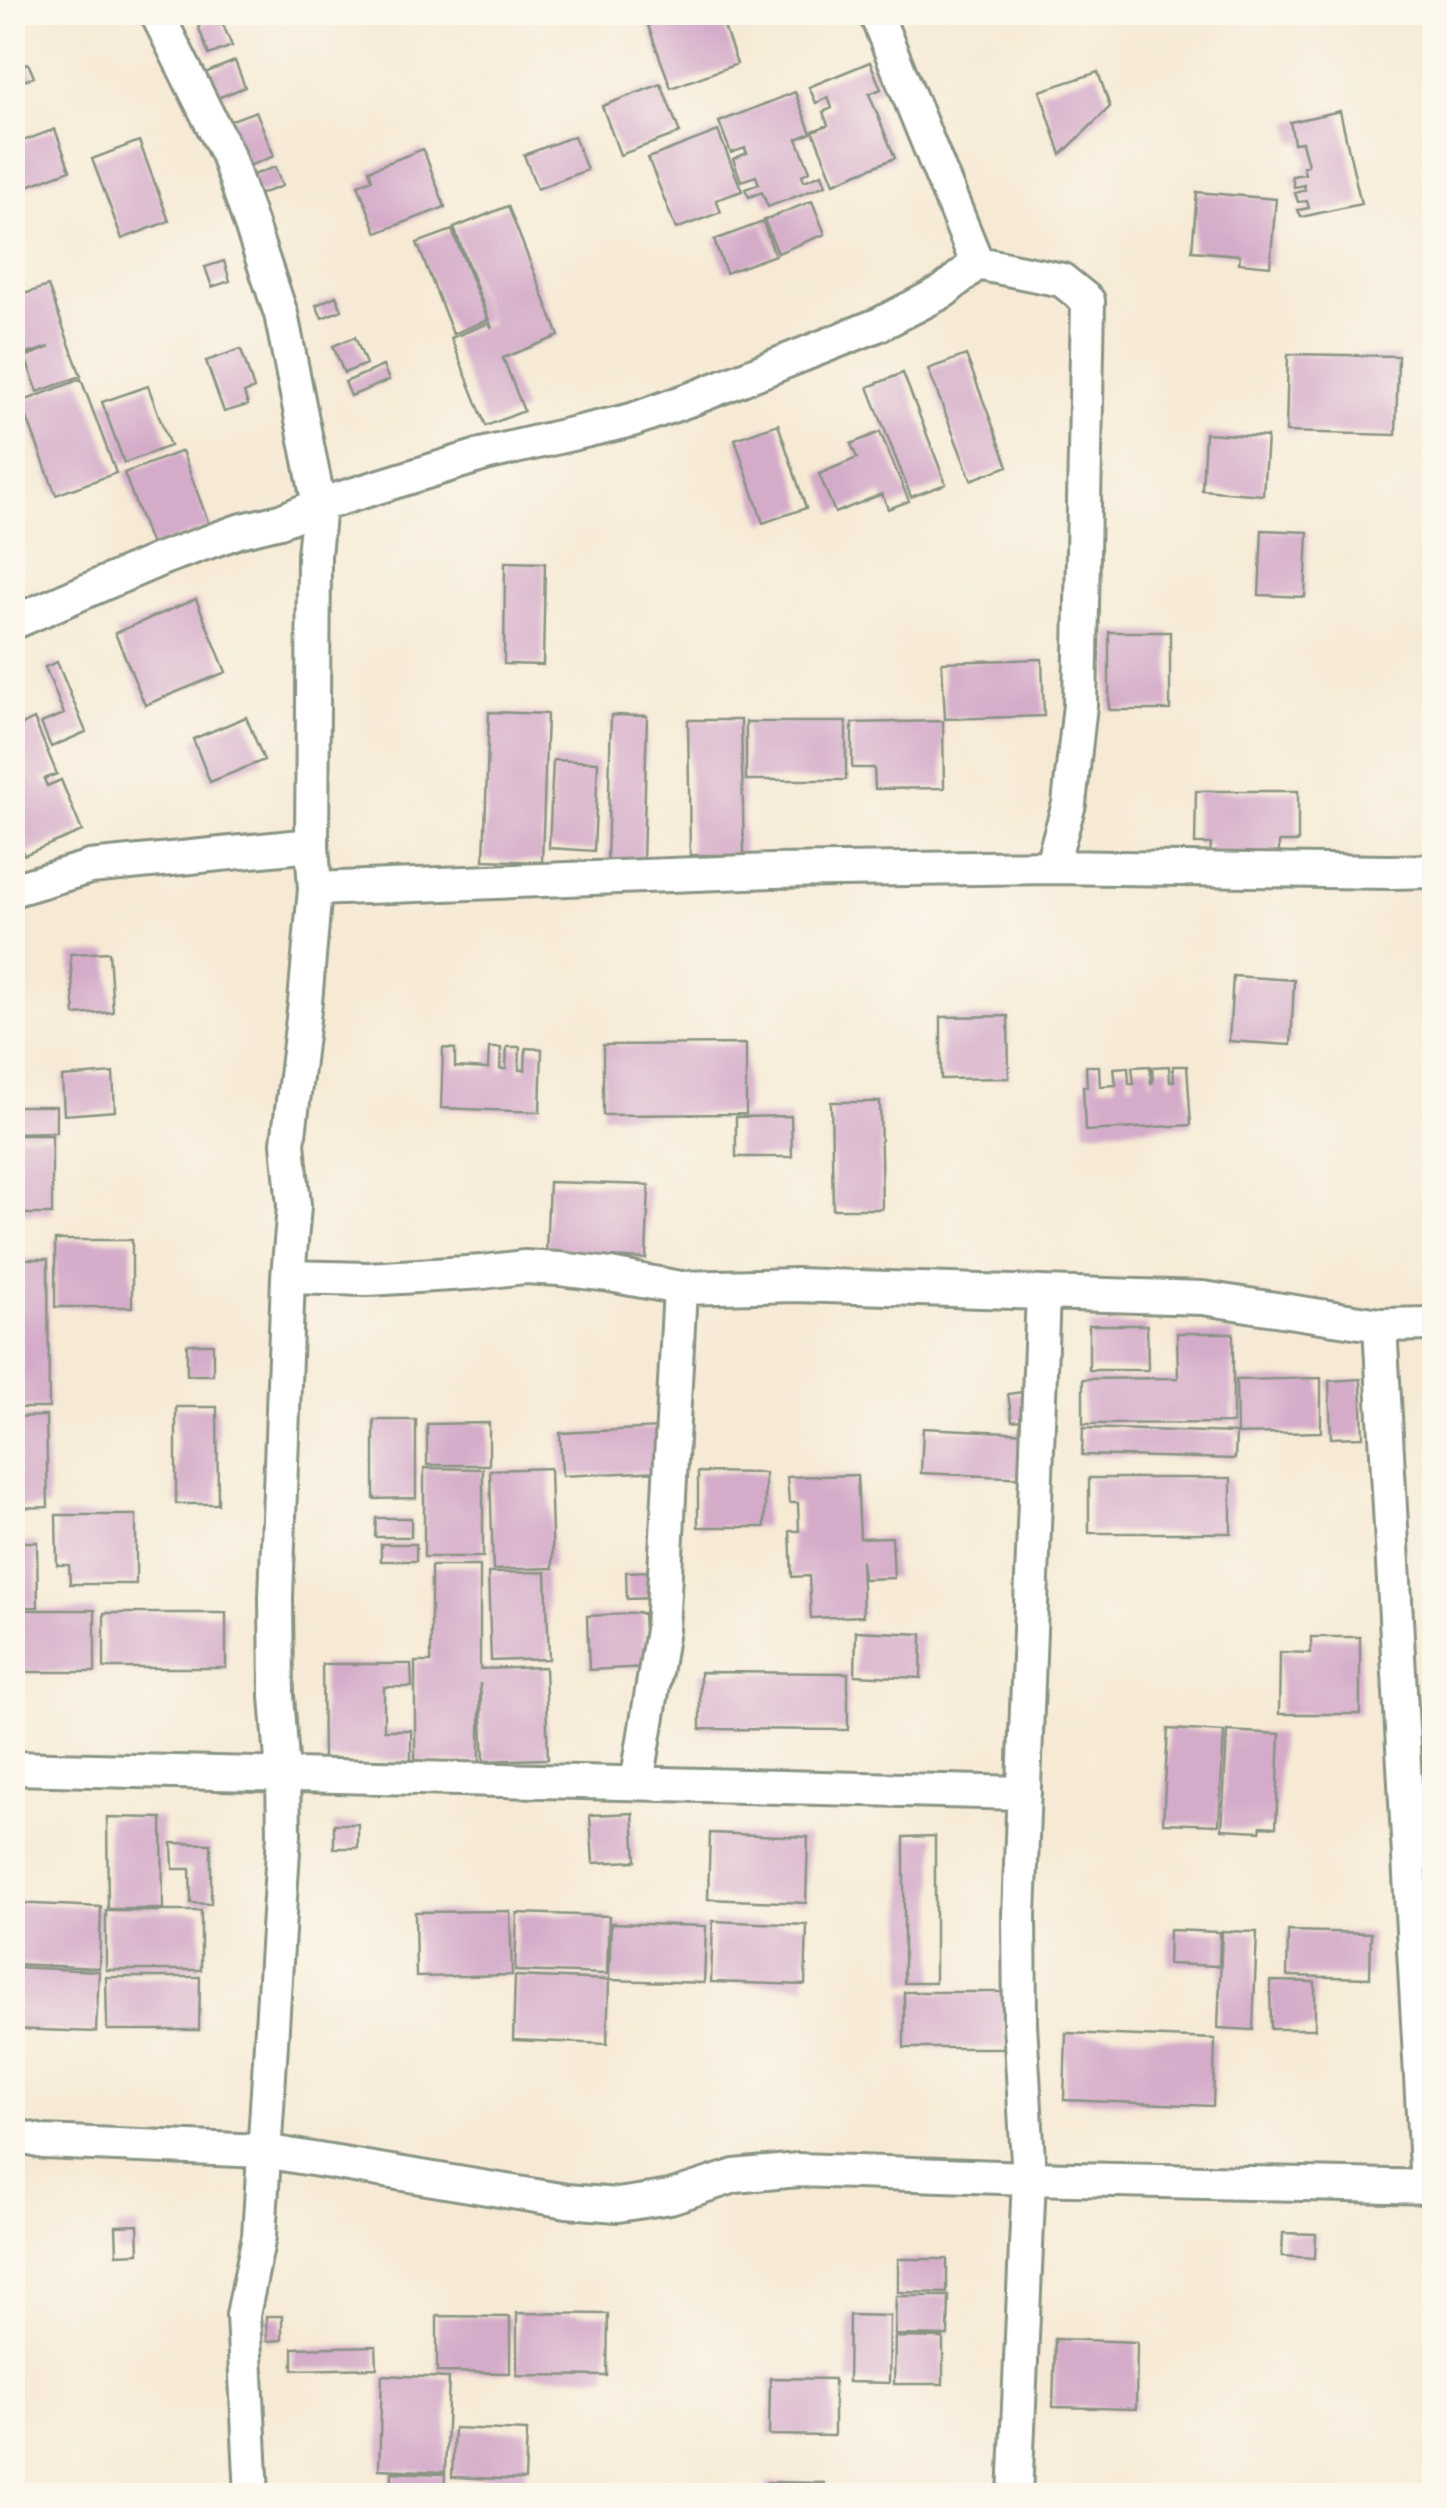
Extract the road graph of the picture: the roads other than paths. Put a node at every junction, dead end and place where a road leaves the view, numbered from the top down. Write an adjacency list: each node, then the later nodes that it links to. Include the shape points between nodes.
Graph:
1 (156, 12): 4 (street, via 227,154 281,314)
2 (875, 12): 3 (street)
3 (976, 262): 4 (street, via 944,291 880,324 679,404); 7 (street, via 1062,280 1088,301 1080,706 1069,804)
4 (318, 504): 5 (street, via 162,558); 6 (street)
5 (12, 622)
6 (312, 845): 9 (street); 10 (street, via 90,866)
7 (1051, 867): 8 (street); 9 (street)
8 (1434, 870)
9 (315, 888): 11 (street, via 288,1142 294,1206)
10 (12, 890)
11 (288, 1276): 12 (street, via 368,1279 559,1268); 17 (street, via 276,1597)
12 (680, 1288): 13 (street); 18 (street, via 662,1630)
13 (1043, 1293): 15 (street, via 1203,1298); 19 (street)
14 (1434, 1324): 15 (street)
15 (1380, 1325): 23 (street)
16 (12, 1768): 17 (street)
17 (283, 1774): 18 (street); 21 (street)
18 (637, 1783): 19 (street)
19 (1024, 1793): 22 (street, via 1020,2024)
20 (12, 2136): 21 (street)
21 (264, 2151): 22 (street, via 618,2205 735,2176 798,2170); 24 (street, via 259,2236 243,2315)
22 (1029, 2178): 23 (street); 25 (street)
23 (1431, 2187)
24 (252, 2496)
25 (1015, 2496)

